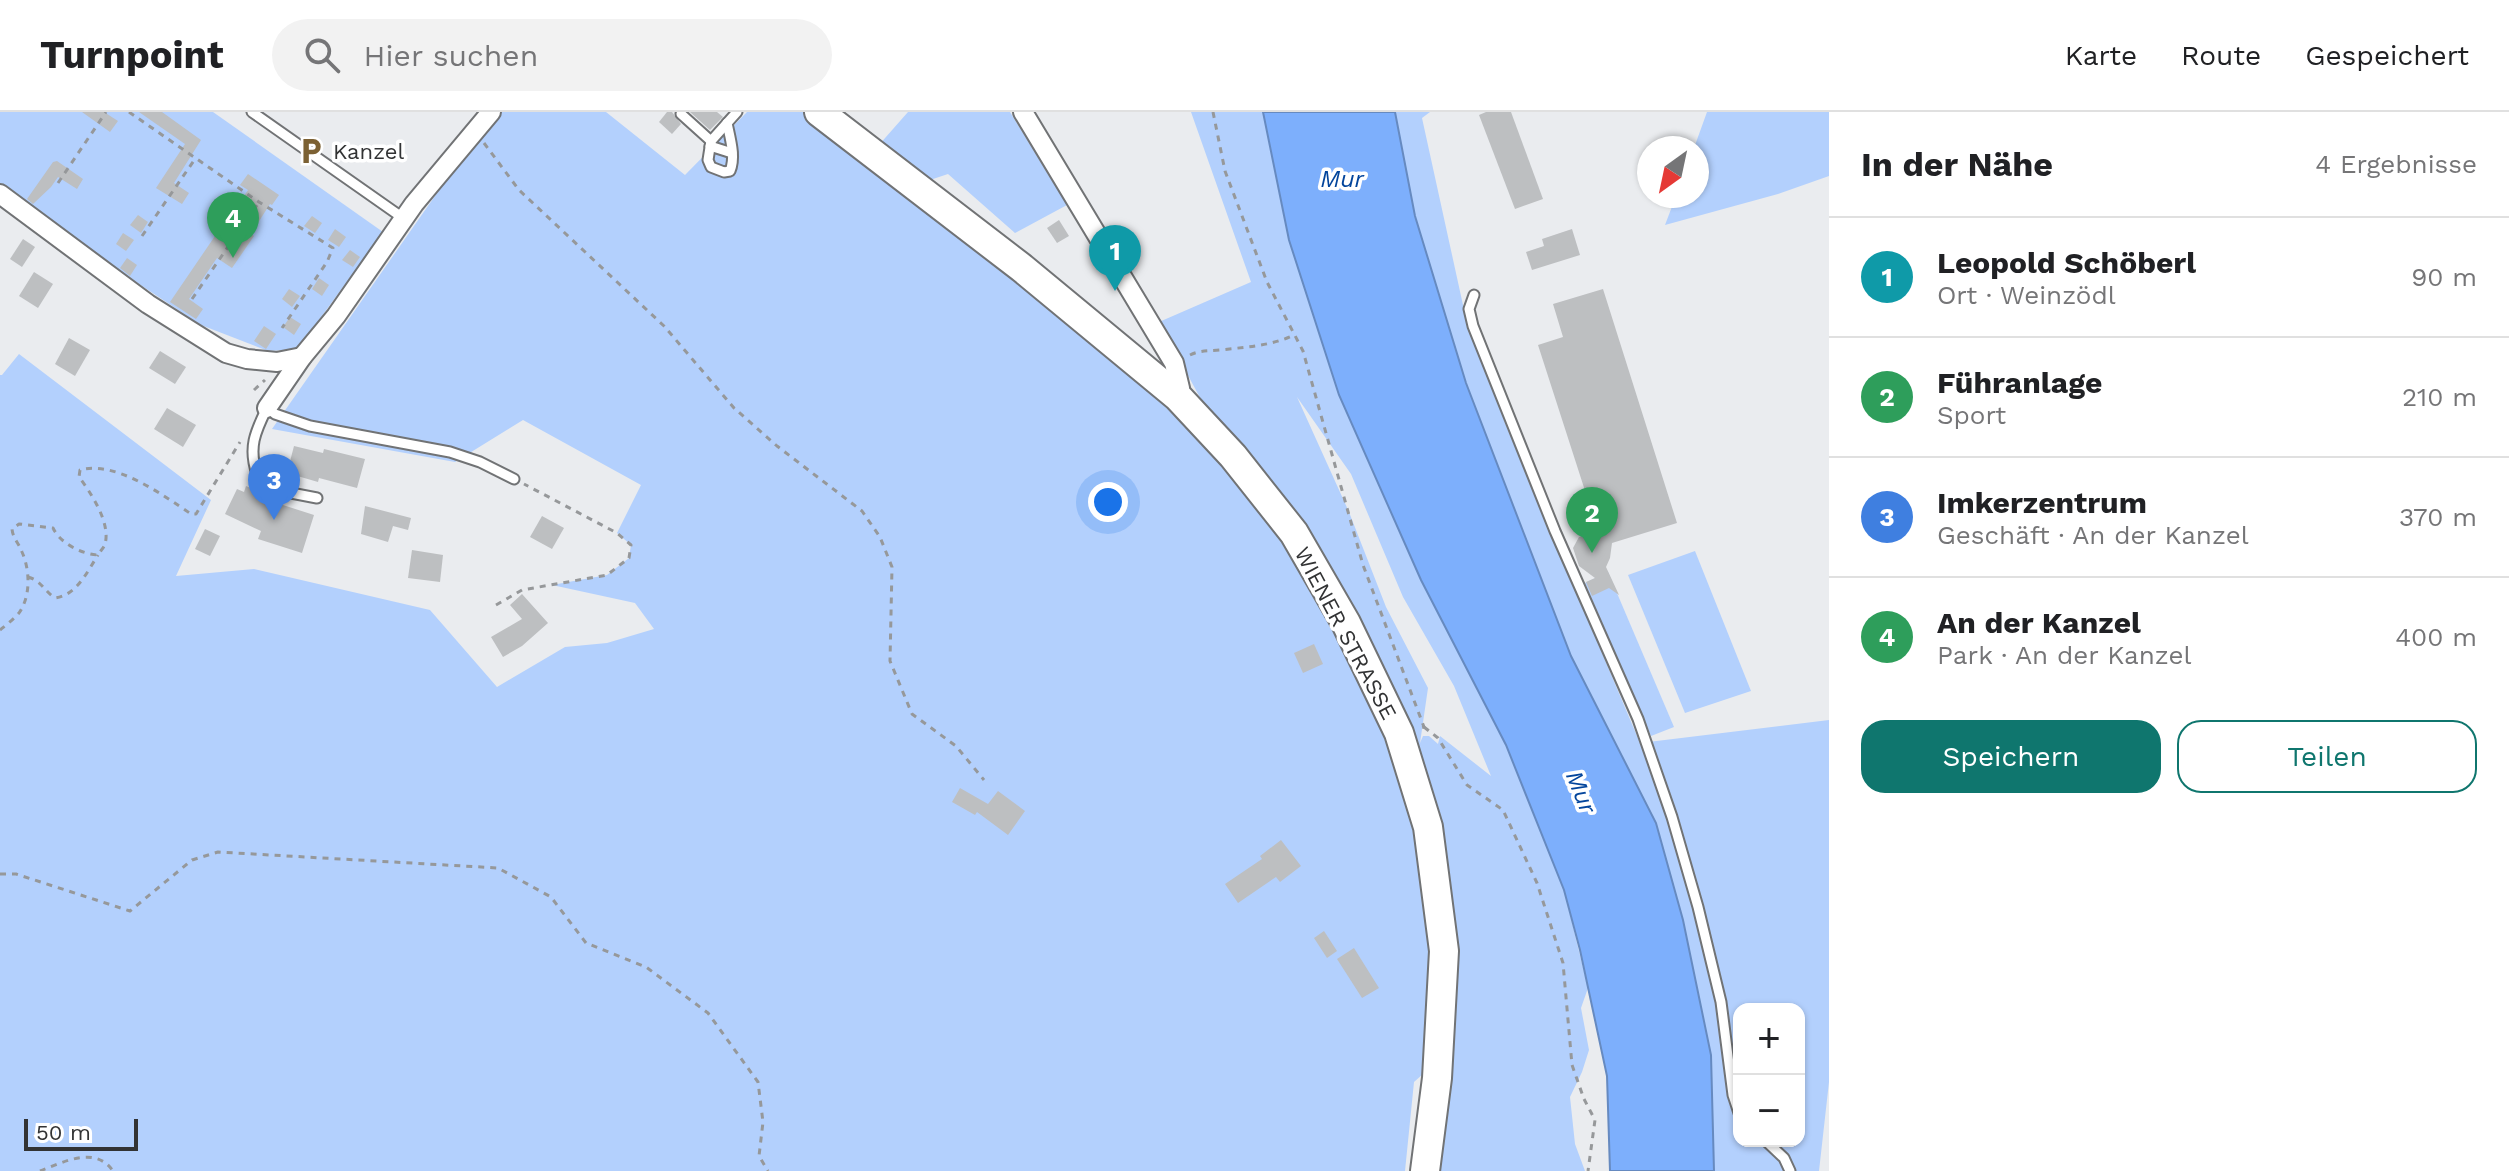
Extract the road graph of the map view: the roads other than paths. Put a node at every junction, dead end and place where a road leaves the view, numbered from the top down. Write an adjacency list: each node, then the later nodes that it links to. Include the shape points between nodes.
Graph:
1 (252, 112): 11 (lane)
2 (491, 112): 11 (street)
3 (737, 112): 7 (lane)
4 (819, 112): 14 (main road, WIENER STRASSE, via 1022,268)
5 (1023, 112): 14 (street, via 1174,363)
6 (681, 114): 8 (lane)
7 (727, 123): 8 (lane); 9 (lane)
8 (710, 143): 9 (lane); 9 (lane, via 708,160 717,170 730,171)
9 (732, 153)
10 (0, 194): 13 (street, via 148,304 226,353 277,362)
11 (403, 218): 13 (street)
12 (1474, 295): 18 (lane, via 1469,309 1473,326 1638,719 1672,817 1721,1002)
13 (302, 357): 15 (street)
14 (1178, 397): 20 (main road, WIENER STRASSE, via 1294,533 1412,730 1444,951)
15 (267, 408): 16 (lane, via 310,426 450,452); 17 (lane, via 251,456 257,474 291,493)
16 (514, 479)
17 (317, 498)
18 (1733, 1095)
19 (1772, 1147): 21 (lane)
20 (1425, 1171)
21 (1790, 1171)

